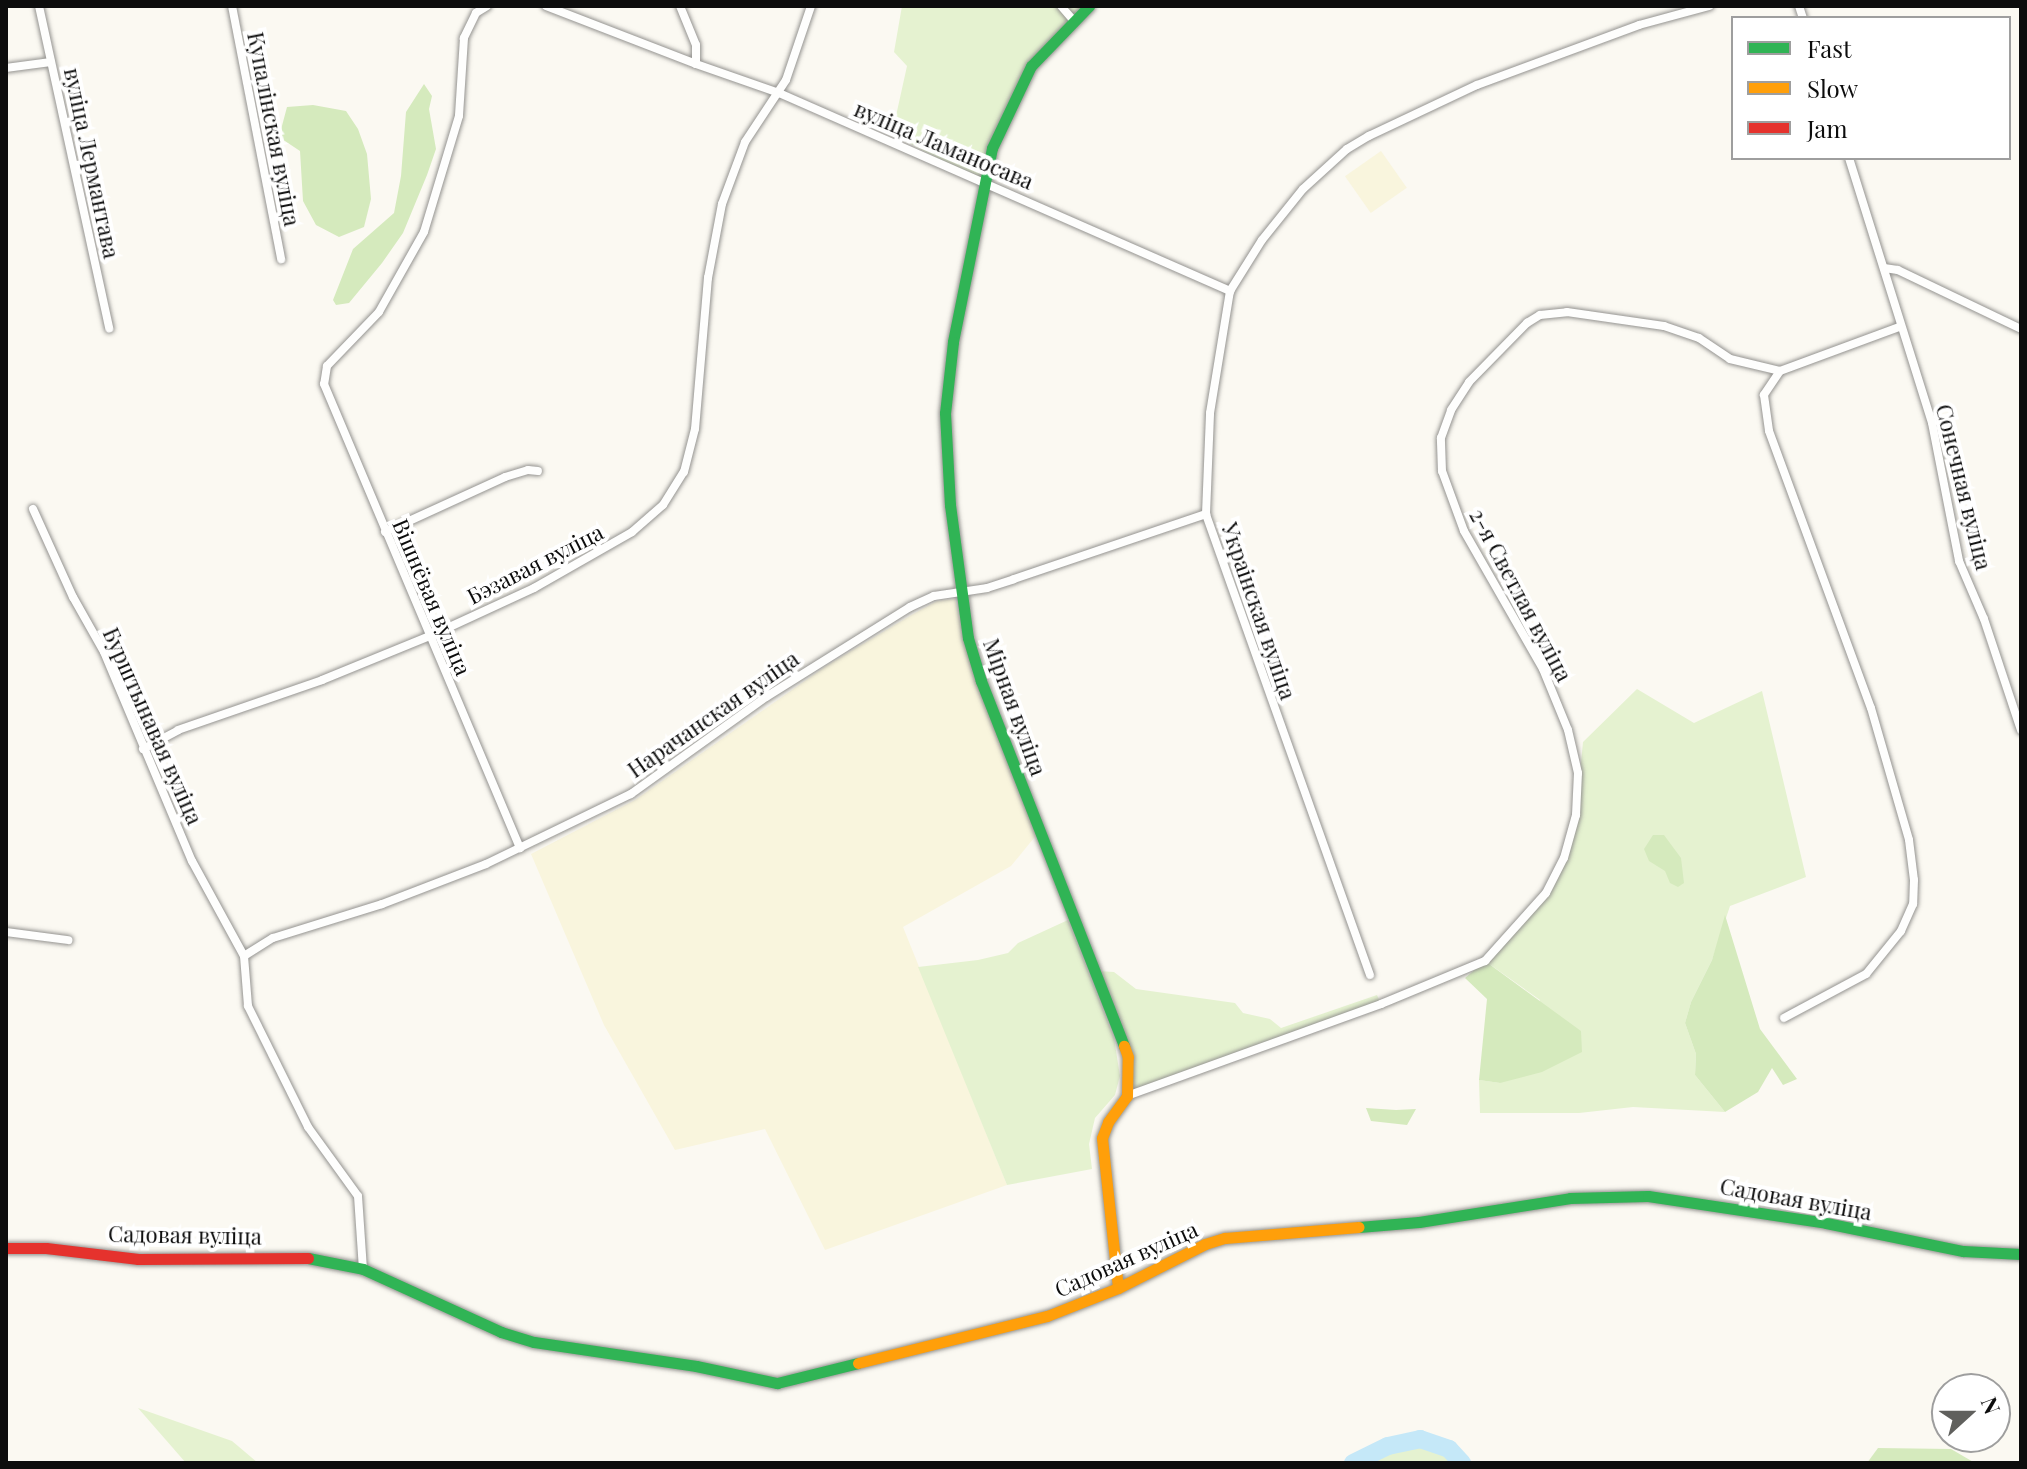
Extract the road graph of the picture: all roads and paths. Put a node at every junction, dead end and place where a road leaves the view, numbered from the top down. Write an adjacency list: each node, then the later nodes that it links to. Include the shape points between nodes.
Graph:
1 (39, 6): 11 (street, вуліца Лермантава)
2 (232, 6): 17 (street, Купалінская вуліца)
3 (487, 6): 27 (street, Вішнёвая вуліца, via 476,13 464,38 459,116 424,232 379,312 324,374 326,396)
4 (546, 6): 12 (street, вуліца Ламаносава)
5 (680, 6): 12 (street, via 696,45)
6 (811, 6): 14 (street, Бэзавая вуліца)
7 (1061, 6): 10 (street)
8 (1089, 6): 10 (street, Мірная вуліца)
9 (1709, 6): 19 (street, Украінская вуліца, via 1639,25 1477,85 1347,149 1303,189)
10 (1074, 21): 16 (street, Мірная вуліца, via 1031,66 992,148)
11 (51, 62): 13 (street); 21 (street, вуліца Лермантава)
12 (696, 64): 14 (street, вуліца Ламаносава)
13 (6, 68)
14 (779, 93): 16 (street, вуліца Ламаносава); 29 (street, Бэзавая вуліца, via 745,142 722,204 708,278 695,429 675,489 649,520 614,544 553,579)
15 (1850, 160): 18 (street, Сонечная вуліца)
16 (985, 183): 19 (street, вуліца Ламаносава); 28 (street, Мірная вуліца, via 953,342 945,413)
17 (281, 259)
18 (1884, 268): 20 (street, Сонечная вуліца); 22 (street)
19 (1230, 291): 26 (street, Украінская вуліца, via 1210,413)
20 (1899, 327): 23 (street); 30 (street, Сонечная вуліца, via 1942,465 1959,561)
21 (109, 328)
22 (2021, 329)
23 (1780, 371): 37 (street, via 1764,395 1769,431 1871,708 1909,840 1914,880 1913,904 1901,931 1866,974); 38 (street, 2-я Светлая вуліца, via 1730,359 1699,338 1664,326 1552,311 1527,323 1469,382 1441,438 1445,487 1464,531 1543,669 1568,730 1578,773 1576,815 1564,858 1546,893 1485,961)
24 (538, 471): 27 (street, via 505,477)
25 (33, 509): 31 (street, Бурштынавая вуліца, via 104,652)
26 (1206, 514): 28 (street, Нарачанская вуліца, via 1014,579); 36 (street, Украінская вуліца)
27 (385, 532): 29 (street, Вішнёвая вуліца)
28 (959, 592): 32 (street, Нарачанская вуліца, via 910,607 789,681 631,794); 38 (street, Мірная вуліца, via 981,681 1121,1034 1130,1073)
29 (430, 636): 31 (street, Бэзавая вуліца, via 178,730); 32 (street, Вішнёвая вуліца)
30 (2021, 730)
31 (143, 749): 35 (street, Бурштынавая вуліца, via 192,861)
32 (520, 848): 35 (street, Нарачанская вуліца, via 382,904 273,938)
33 (6, 932): 34 (street)
34 (68, 940)
35 (244, 956): 41 (street, via 248,1006 308,1127 358,1196)
36 (1370, 975)
37 (1784, 1018)
38 (1127, 1096): 42 (street, via 1102,1138)
39 (6, 1248): 41 (street, Садовая вуліца, via 138,1259 291,1256)
40 (2021, 1254): 42 (street, Садовая вуліца, via 1963,1251 1718,1205 1610,1195 1419,1222 1225,1238)
41 (363, 1269): 42 (street, Садовая вуліца, via 534,1342 777,1383 1047,1316)
42 (1118, 1288)

